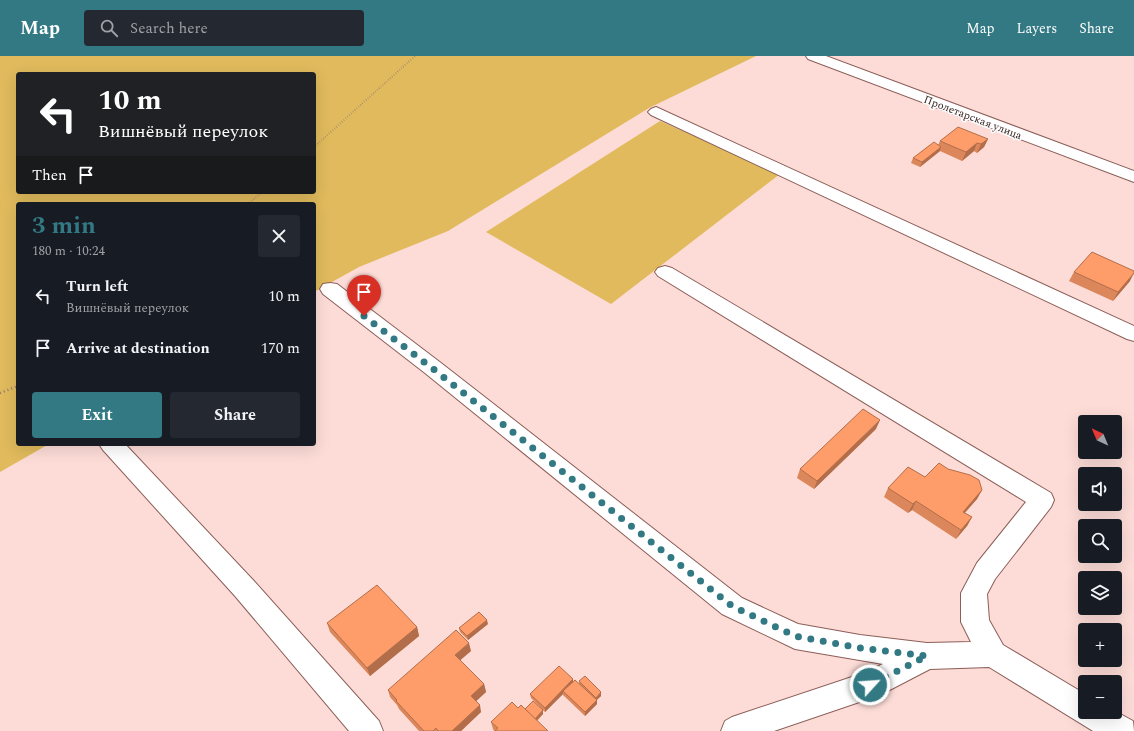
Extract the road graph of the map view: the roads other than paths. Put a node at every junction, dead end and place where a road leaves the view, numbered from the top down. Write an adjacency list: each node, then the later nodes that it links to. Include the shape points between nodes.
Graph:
1 (813, 56): 3 (street, Пролетарская улица)
2 (656, 112): 6 (street)
3 (1134, 177)
4 (664, 272): 8 (street, via 1042,500 986,571 974,594 975,622)
5 (330, 289): 9 (street, via 732,606 795,636 860,648)
6 (1134, 334)
7 (113, 446): 12 (street, via 244,588)
8 (992, 654): 9 (street); 10 (street)
9 (927, 656): 13 (street, via 870,685)
10 (1078, 706)
11 (1101, 719): 14 (street)
12 (368, 731)
13 (736, 731)
14 (1122, 731)

